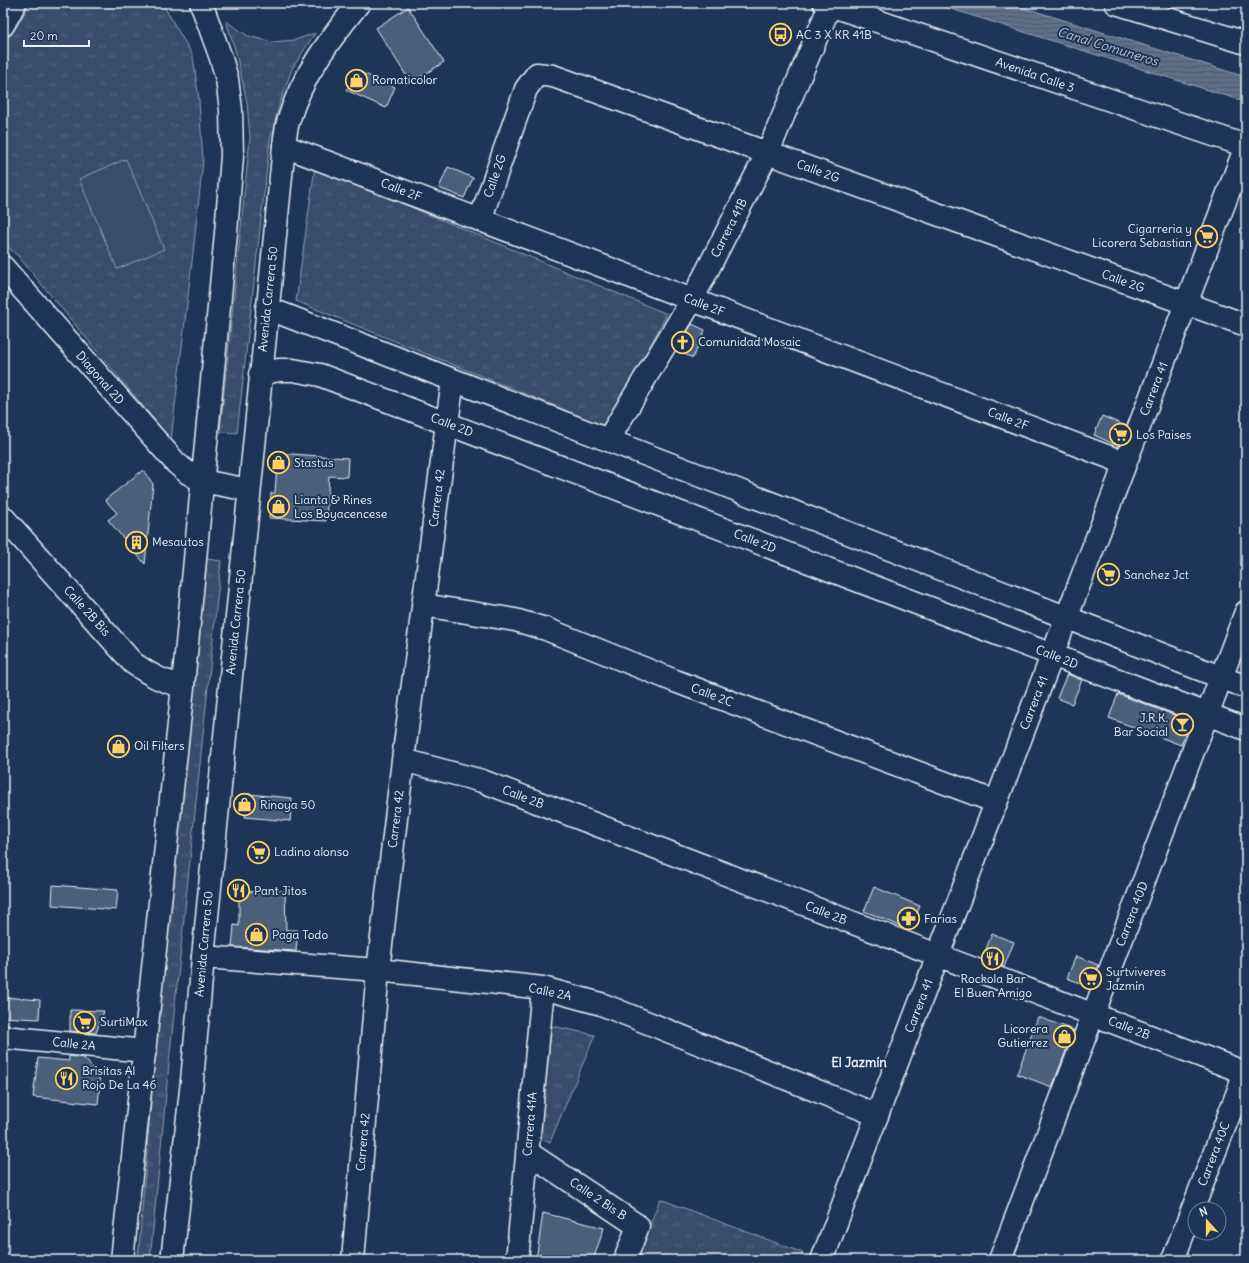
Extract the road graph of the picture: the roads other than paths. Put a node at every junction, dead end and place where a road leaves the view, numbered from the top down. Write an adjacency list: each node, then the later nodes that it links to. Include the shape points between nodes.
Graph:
1 (16, 3): 6 (street)
2 (200, 3): 22 (street, via 227,80 231,110 232,156)
3 (359, 3): 8 (street, Avenida Carrera 50, via 321,54 301,89 289,119)
4 (827, 4): 9 (street, Avenida Calle 3); 10 (street, Carrera 41B)
5 (1125, 4): 7 (street)
6 (3, 25)
7 (1246, 43)
8 (284, 146): 11 (street, Calle 2F); 15 (street, Avenida Carrera 50)
9 (1246, 146): 14 (street, Carrera 41)
10 (768, 152): 11 (street, Calle 2G, via 553,76 537,74 526,89); 13 (street, Carrera 41B); 14 (street, Calle 2G)
11 (480, 220): 13 (street, Calle 2F)
12 (3, 267): 22 (street, Diagonal 2D, via 155,441 188,474)
13 (692, 300): 20 (street, Carrera 41B); 21 (street, Calle 2F)
14 (1186, 303): 16 (street, Calle 2G); 21 (street, Carrera 41)
15 (267, 308): 17 (street, Avenida Carrera 50); 18 (street)
16 (1246, 325)
17 (260, 374): 19 (street, Calle 2D, via 293,370 320,375); 23 (street, Avenida Carrera 50)
18 (453, 380): 19 (street, Carrera 42); 20 (street)
19 (447, 423): 25 (street, Carrera 42); 28 (street, Calle 2D)
20 (608, 440): 27 (street)
21 (1125, 463): 27 (street, Carrera 41)
22 (202, 481): 23 (street, Diagonal 2D); 30 (street)
23 (249, 490): 37 (street, Avenida Carrera 50)
24 (3, 517): 30 (street, Calle 2B Bis, via 134,663 150,675)
25 (423, 605): 34 (street, Carrera 42); 35 (street, Calle 2C, via 515,620 546,629 675,681)
26 (1246, 612): 29 (street, Carrera 40D)
27 (1067, 617): 28 (street, Carrera 41); 29 (street)
28 (1052, 655): 32 (street, Calle 2D); 35 (street, Carrera 41)
29 (1221, 677): 31 (street); 32 (street, Carrera 40D)
30 (183, 686): 42 (street)
31 (1246, 686)
32 (1207, 714): 33 (street, Calle 2D); 40 (street, Carrera 40D)
33 (1246, 729)
34 (403, 760): 36 (street, Calle 2B, via 482,781); 38 (street, Carrera 42)
35 (996, 802): 36 (street, Carrera 41)
36 (938, 956): 40 (street, Calle 2B); 44 (street, Carrera 41)
37 (203, 957): 38 (street, Calle 2A); 47 (street, Avenida Carrera 50)
38 (378, 970): 39 (street, Calle 2A); 48 (street, Carrera 42)
39 (543, 988): 44 (street, Calle 2A, via 601,1004); 45 (street, Carrera 41A)
40 (1093, 1015): 43 (street, Calle 2B); 52 (street, Carrera 40D)
41 (3, 1037): 42 (street, Calle 2A)
42 (145, 1051): 46 (street)
43 (1246, 1072): 53 (street, Carrera 40C)
44 (877, 1115): 51 (street, Carrera 41)
45 (528, 1152): 49 (street, Carrera 41A); 50 (street, Calle 2 Bis B, via 638,1226)
46 (122, 1260)
47 (172, 1260)
48 (353, 1260)
49 (517, 1260)
50 (625, 1260)
51 (822, 1260)
52 (1000, 1260)
53 (1173, 1260)

